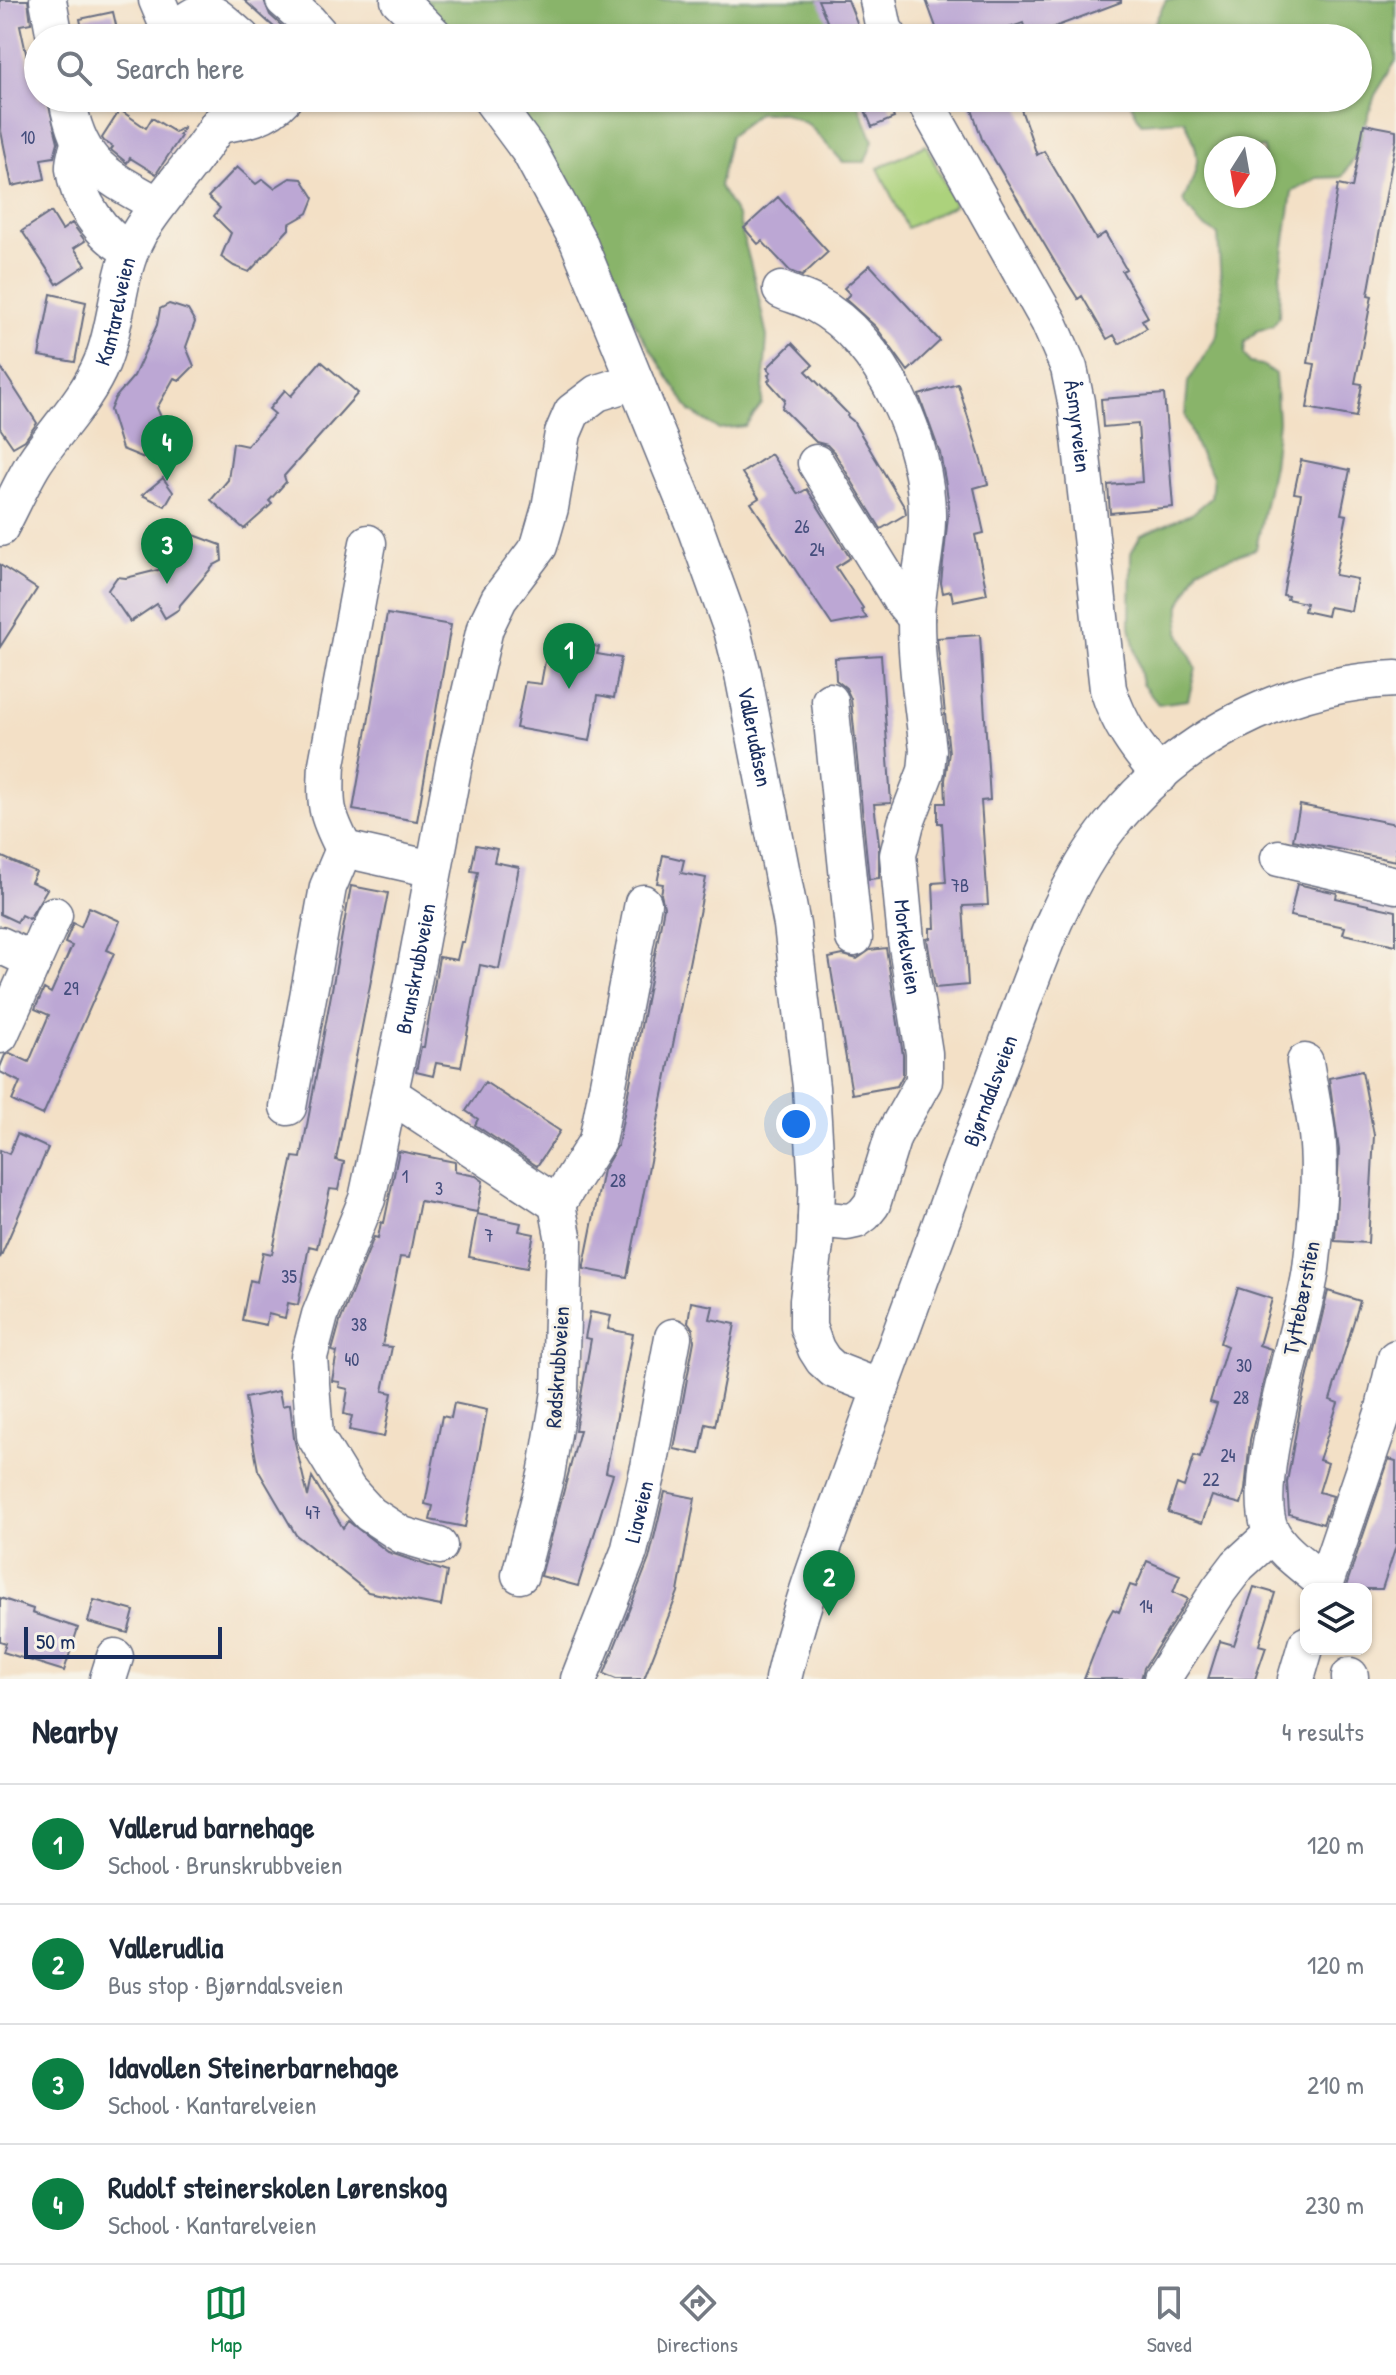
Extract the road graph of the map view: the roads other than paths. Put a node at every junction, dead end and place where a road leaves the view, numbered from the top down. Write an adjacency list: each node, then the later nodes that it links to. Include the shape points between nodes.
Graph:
1 (48, 0): 6 (street)
2 (284, 0): 8 (street)
3 (399, 0): 9 (street)
4 (878, 0): 10 (street)
5 (167, 23): 7 (street, via 212,13)
6 (52, 24)
7 (225, 24)
8 (311, 24)
9 (423, 24)
10 (883, 24)
11 (71, 112): 17 (street)
12 (211, 112): 18 (street, Kantarelveien, via 198,155)
13 (216, 112): 14 (street, via 253,120)
14 (267, 112)
15 (500, 112): 21 (street, Vallerudåsen, via 562,209)
16 (931, 112): 29 (street, Åsmyrveien, via 1049,322 1069,368 1108,689 1128,736)
17 (79, 144): 18 (street, via 103,171); 19 (street, via 73,166 79,187 109,236)
18 (158, 205): 19 (street, Kantarelveien)
19 (130, 249): 23 (street, Kantarelveien, via 103,360 90,386 36,460)
20 (781, 290): 26 (street, Morkelveien, via 817,305 851,332 897,394 919,455 926,495)
21 (635, 381): 34 (street, Brunskrubbveien, via 587,398 567,421 539,546 491,612 480,644); 38 (street, Vallerudåsen, via 732,630)
22 (816, 463): 26 (street)
23 (8, 483): 24 (street, Kantarelveien)
24 (0, 528)
25 (368, 543): 32 (street, via 327,764 327,809)
26 (916, 618): 30 (street, Morkelveien, via 928,750 926,771)
27 (1396, 679): 29 (street, Bjørndalsveien, via 1341,685 1271,705 1209,737)
28 (830, 701): 31 (street)
29 (1160, 775): 48 (street, Bjørndalsveien, via 1095,846 1057,915)
30 (906, 823): 31 (street); 45 (street, Morkelveien, via 898,855 925,1070 922,1089 893,1136 872,1204 864,1214 847,1222)
31 (843, 835): 38 (street, via 853,924)
32 (344, 849): 34 (street); 43 (street, via 328,887)
33 (1279, 858): 35 (street)
34 (433, 869): 42 (street, Brunskrubbveien)
35 (1396, 885)
36 (643, 903): 44 (street, via 597,1141)
37 (54, 915): 39 (street)
38 (792, 925): 45 (street, Vallerudåsen, via 815,1127)
39 (16, 953): 40 (street)
40 (0, 1035)
41 (1305, 1062): 49 (street, Tyttebærstien, via 1317,1135 1315,1219 1310,1273 1267,1478)
42 (390, 1094): 44 (street); 50 (street, Brunskrubbveien, via 367,1199 320,1315 309,1357 310,1392 315,1436 348,1490 370,1514 402,1535)
43 (288, 1107)
44 (557, 1204): 51 (street, Rødskrubbveien, via 564,1241 560,1392 546,1475)
45 (816, 1219): 48 (street, Vallerudåsen, via 807,1314 811,1338 834,1370)
46 (673, 1337): 55 (street, Liaveien, via 629,1552)
47 (1396, 1358): 53 (street, via 1383,1413)
48 (880, 1388): 56 (street, Bjørndalsveien, via 810,1580)
49 (1272, 1534): 52 (street); 57 (street, via 1219,1590)
50 (439, 1546)
51 (520, 1575)
52 (1321, 1583)
53 (1325, 1583)
54 (1303, 1655): 58 (street)
55 (579, 1679)
56 (783, 1679)
57 (1162, 1679)
58 (1296, 1679)

